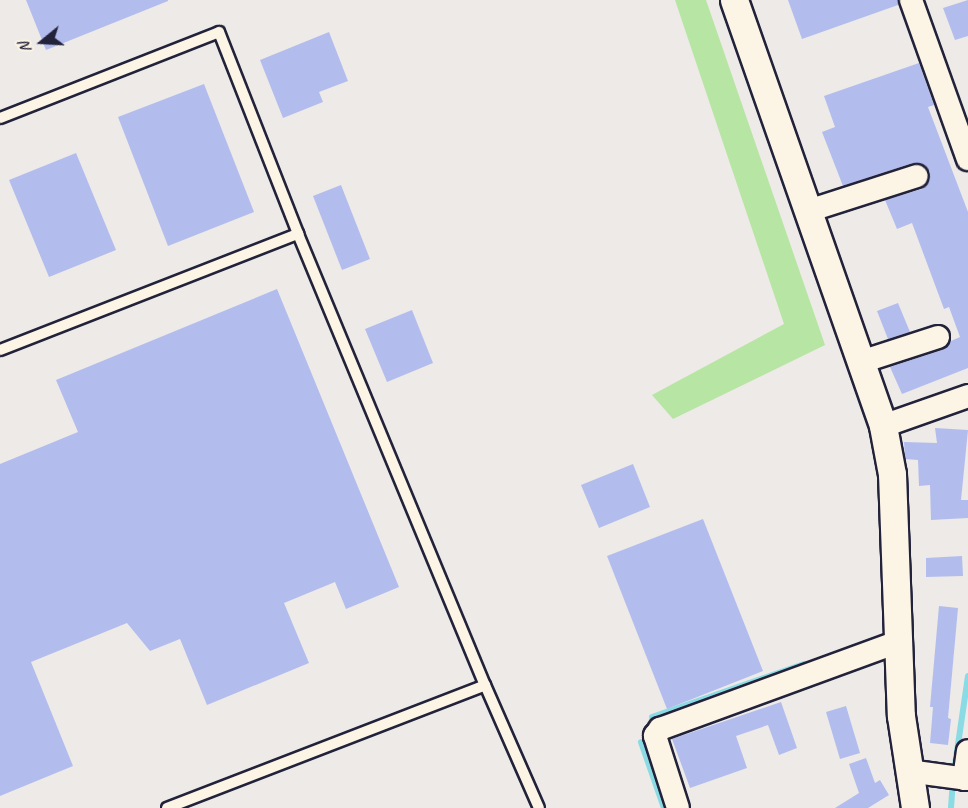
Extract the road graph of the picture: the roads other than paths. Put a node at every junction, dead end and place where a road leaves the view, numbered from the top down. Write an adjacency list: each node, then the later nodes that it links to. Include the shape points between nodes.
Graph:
1 (734, 0): 6 (street)
2 (911, 0): 4 (street)
3 (0, 117): 7 (lane, via 219,32)
4 (968, 159)
5 (917, 176): 6 (street)
6 (808, 211): 10 (street)
7 (298, 234): 9 (lane); 14 (lane)
8 (938, 337): 10 (street)
9 (0, 350)
10 (861, 362): 12 (street)
11 (968, 396): 12 (street)
12 (883, 426): 13 (street, via 892,474)
13 (898, 642): 16 (street); 20 (street, via 660,729 655,736)
14 (485, 686): 18 (lane); 19 (lane)
15 (968, 751): 17 (street)
16 (908, 771): 17 (street); 21 (street)
17 (960, 778)
18 (167, 808)
19 (539, 808)
20 (678, 808)
21 (915, 808)

